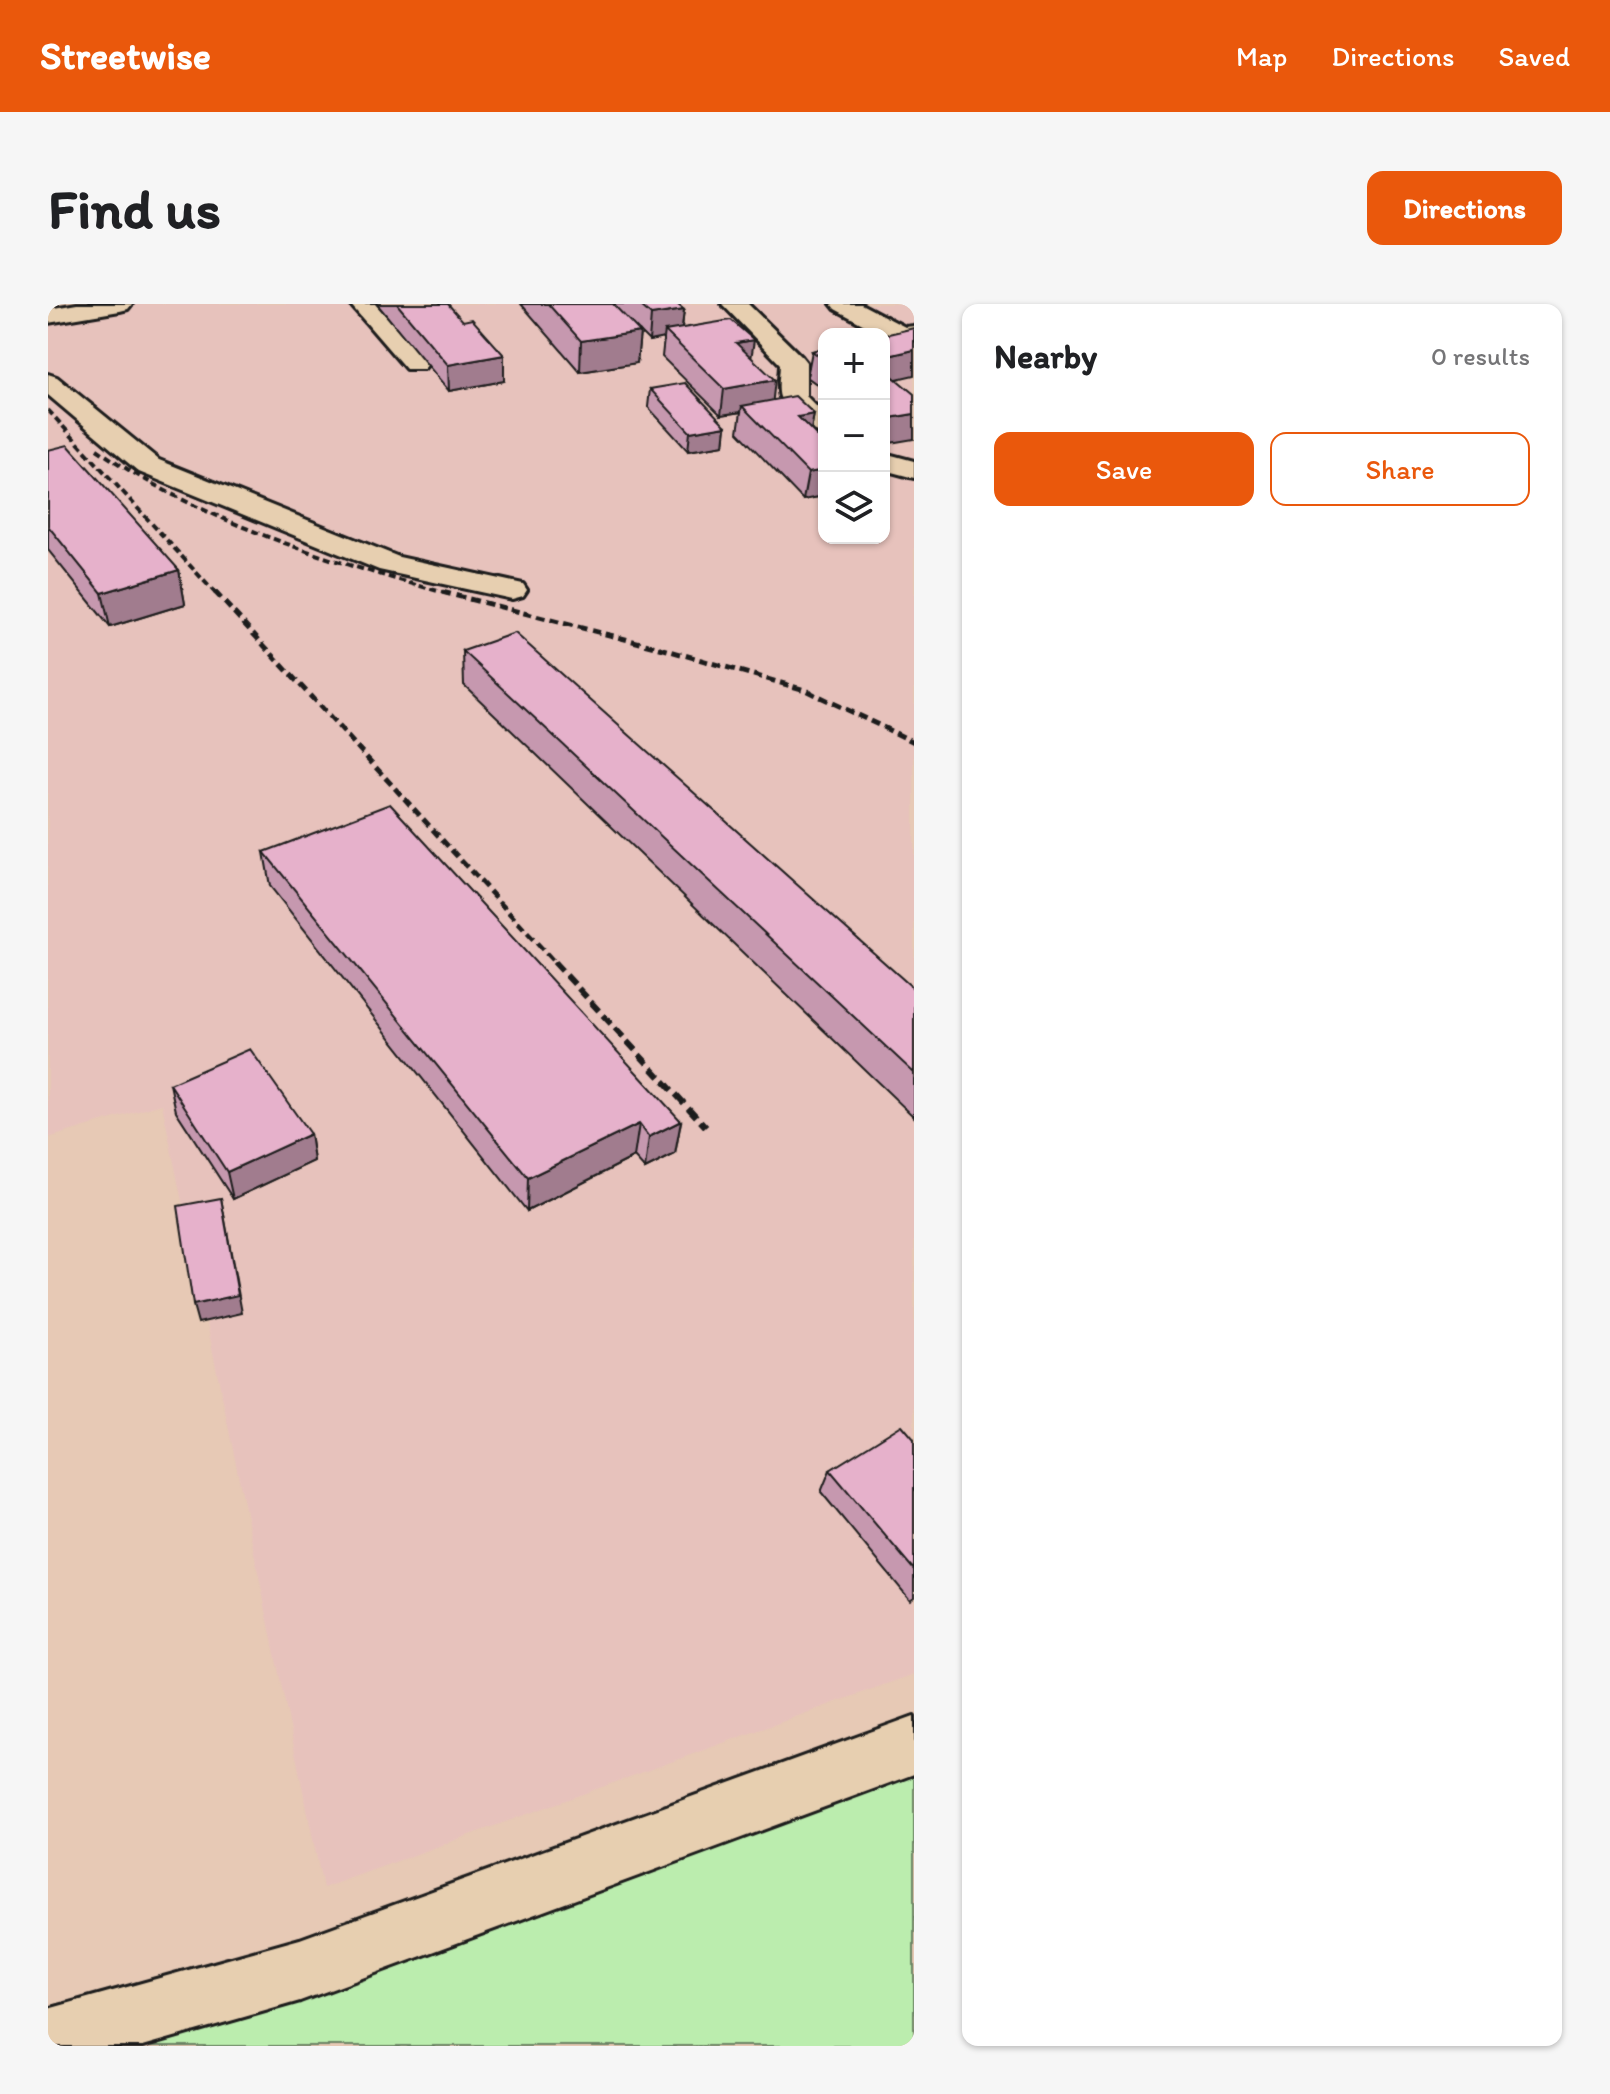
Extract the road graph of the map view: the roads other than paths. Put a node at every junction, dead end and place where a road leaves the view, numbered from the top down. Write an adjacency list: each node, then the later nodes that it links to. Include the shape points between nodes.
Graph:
1 (120, 304): 5 (street)
2 (362, 304): 9 (street)
3 (734, 304): 8 (street)
4 (843, 304): 6 (street)
5 (48, 316)
6 (900, 336)
7 (818, 356): 8 (street)
8 (793, 362): 11 (street, via 793,397)
9 (415, 364)
10 (48, 382): 14 (street, via 149,466 390,564)
11 (818, 422)
12 (890, 463): 13 (street)
13 (914, 470)
14 (512, 590)
15 (914, 1745): 16 (street, via 300,1970)
16 (48, 2041)

